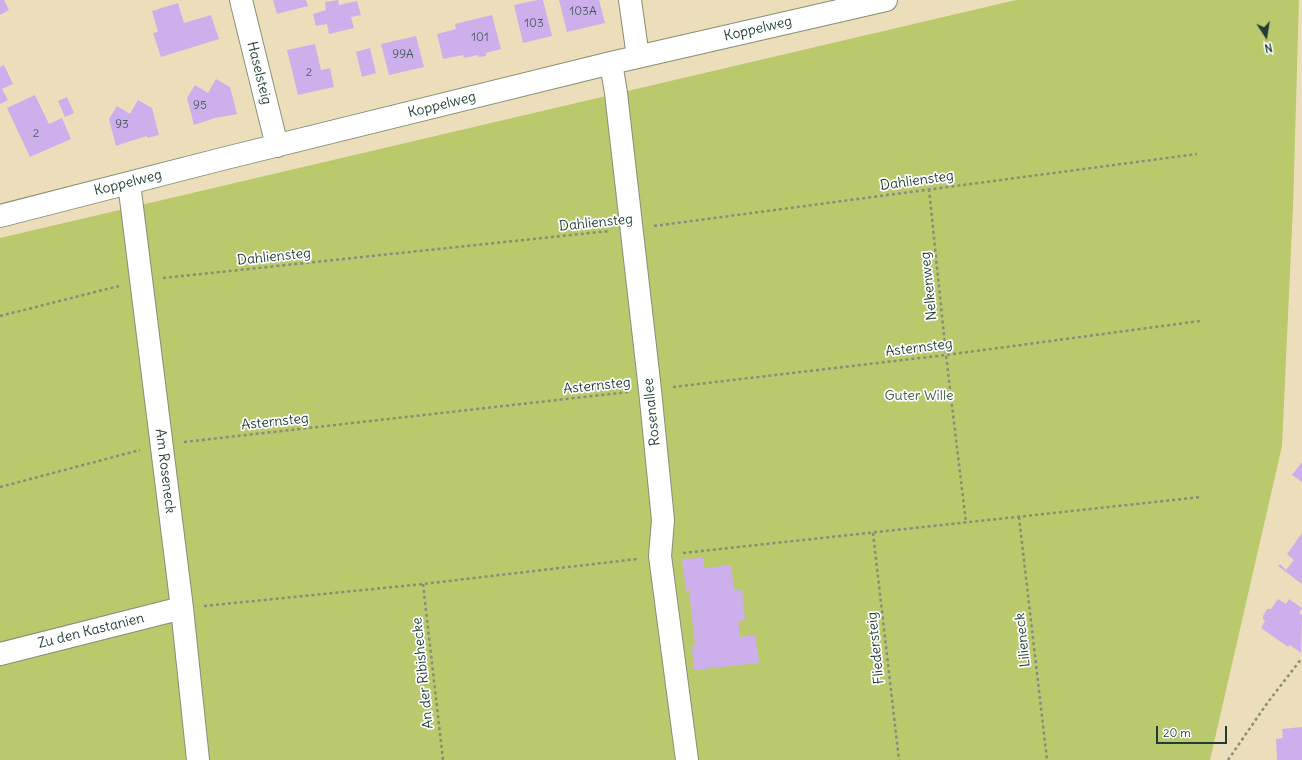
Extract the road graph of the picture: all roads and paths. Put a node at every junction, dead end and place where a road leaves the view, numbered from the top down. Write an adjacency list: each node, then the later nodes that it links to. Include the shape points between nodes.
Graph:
1 (241, 0): 6 (street, Haselsteig)
2 (630, 0): 4 (street)
3 (886, 0): 4 (street, Koppelweg)
4 (638, 57): 5 (street, Koppelweg)
5 (611, 63): 6 (street, Koppelweg); 11 (street, Rosenallee)
6 (277, 146): 8 (street, Koppelweg)
7 (1197, 154): 9 (path, Dahliensteg)
8 (129, 183): 10 (street, Koppelweg); 12 (street, Am Roseneck)
9 (929, 189): 11 (path, Dahliensteg); 15 (path, Nelkenweg)
10 (0, 216)
11 (632, 229): 12 (path, Dahliensteg); 16 (street, Rosenallee)
12 (141, 281): 13 (path, Dahliensteg); 17 (street, Am Roseneck)
13 (0, 316)
14 (1200, 321): 15 (path, Asternsteg)
15 (946, 355): 16 (path, Asternsteg); 21 (path, Nelkenweg)
16 (650, 390): 17 (path, Asternsteg); 23 (street, Rosenallee, via 663,520)
17 (161, 444): 18 (path, Asternsteg); 25 (street, Am Roseneck)
18 (0, 487)
19 (1200, 497): 20 (path)
20 (1019, 517): 21 (path); 32 (path, Lilieneck)
21 (966, 523): 22 (path)
22 (873, 533): 23 (path); 31 (path, Fliedersteig)
23 (660, 556): 24 (path); 30 (street, Rosenallee)
24 (423, 584): 25 (path); 29 (path, An der Ribishecke)
25 (182, 608): 26 (street, Zu den Kastanien); 28 (street, Am Roseneck)
26 (0, 654)
27 (1302, 658): 33 (path)
28 (198, 760)
29 (442, 760)
30 (687, 760)
31 (899, 760)
32 (1047, 760)
33 (1228, 760)

